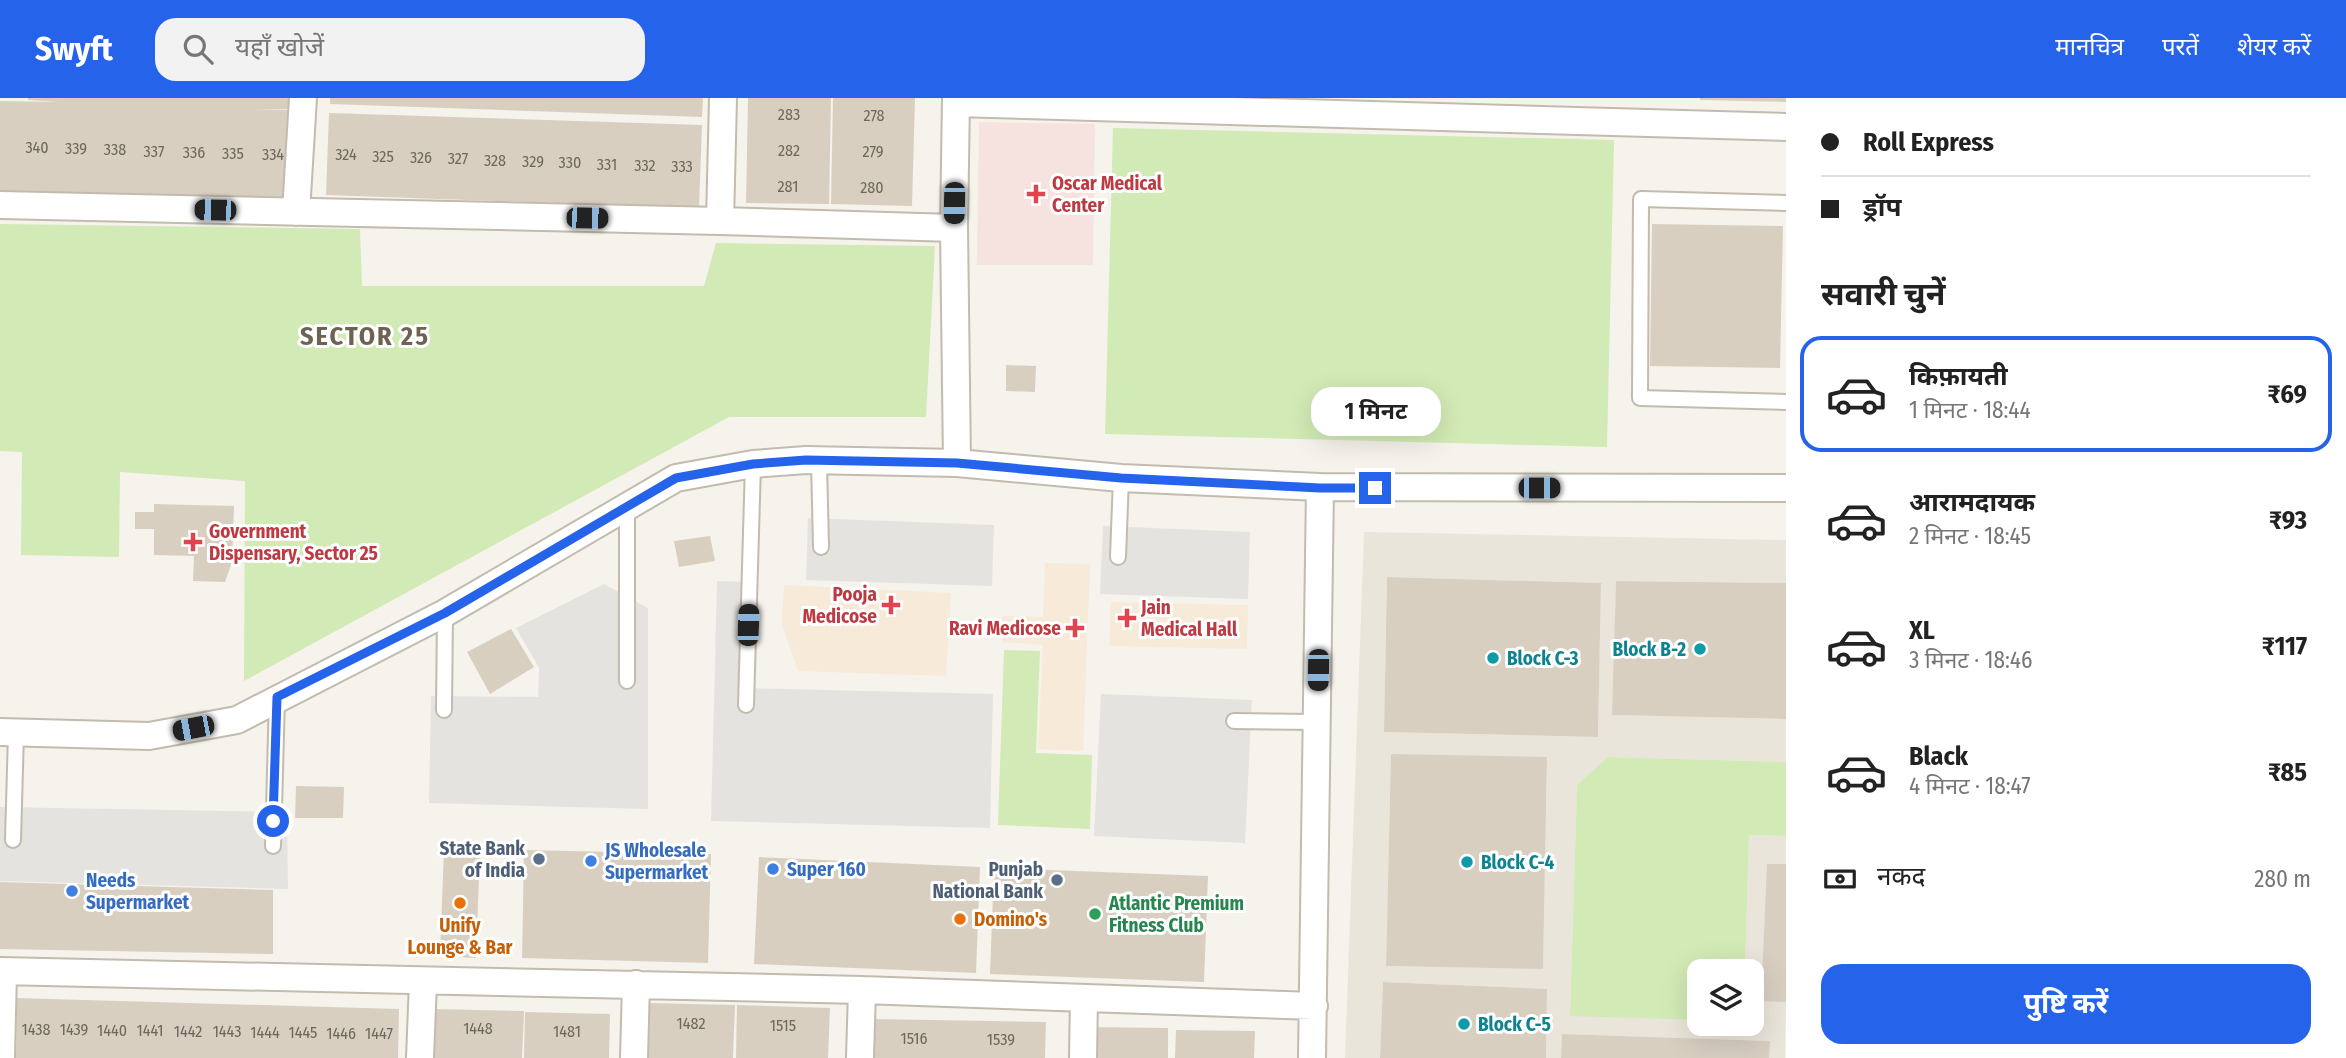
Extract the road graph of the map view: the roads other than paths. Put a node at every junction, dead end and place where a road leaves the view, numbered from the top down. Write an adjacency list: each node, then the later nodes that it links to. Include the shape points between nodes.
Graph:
1 (303, 98): 8 (street)
2 (723, 98): 9 (street)
3 (956, 100): 4 (street); 10 (street)
4 (1315, 106): 5 (street)
5 (1786, 127)
6 (1786, 203): 11 (lane, via 1642,199 1640,385 1640,398)
7 (0, 205): 8 (street)
8 (296, 212): 9 (street)
9 (720, 221): 10 (street)
10 (954, 228): 13 (street)
11 (1786, 402)
12 (819, 462): 13 (street); 14 (street); 19 (lane)
13 (957, 463): 15 (street)
14 (753, 464): 18 (street, via 676,478); 24 (lane)
15 (1121, 478): 16 (street); 20 (lane)
16 (1320, 488): 17 (street); 27 (street)
17 (1786, 488)
18 (627, 507): 21 (street); 22 (lane)
19 (821, 547)
20 (1118, 556)
21 (445, 613): 23 (street); 25 (lane)
22 (627, 681)
23 (277, 697): 28 (street, via 237,720 149,736); 30 (lane)
24 (746, 705)
25 (444, 710)
26 (1234, 721): 27 (lane)
27 (1317, 722): 36 (street)
28 (8, 733): 29 (lane)
29 (13, 840)
30 (272, 846)
31 (1, 971): 32 (street); 37 (street)
32 (423, 982): 33 (street); 38 (street)
33 (636, 984): 34 (street); 39 (street)
34 (862, 990): 35 (street); 40 (street)
35 (1084, 998): 36 (street); 41 (street)
36 (1314, 1006): 42 (street)
37 (1, 1058)
38 (420, 1058)
39 (634, 1058)
40 (860, 1058)
41 (1083, 1058)
42 (1312, 1058)

